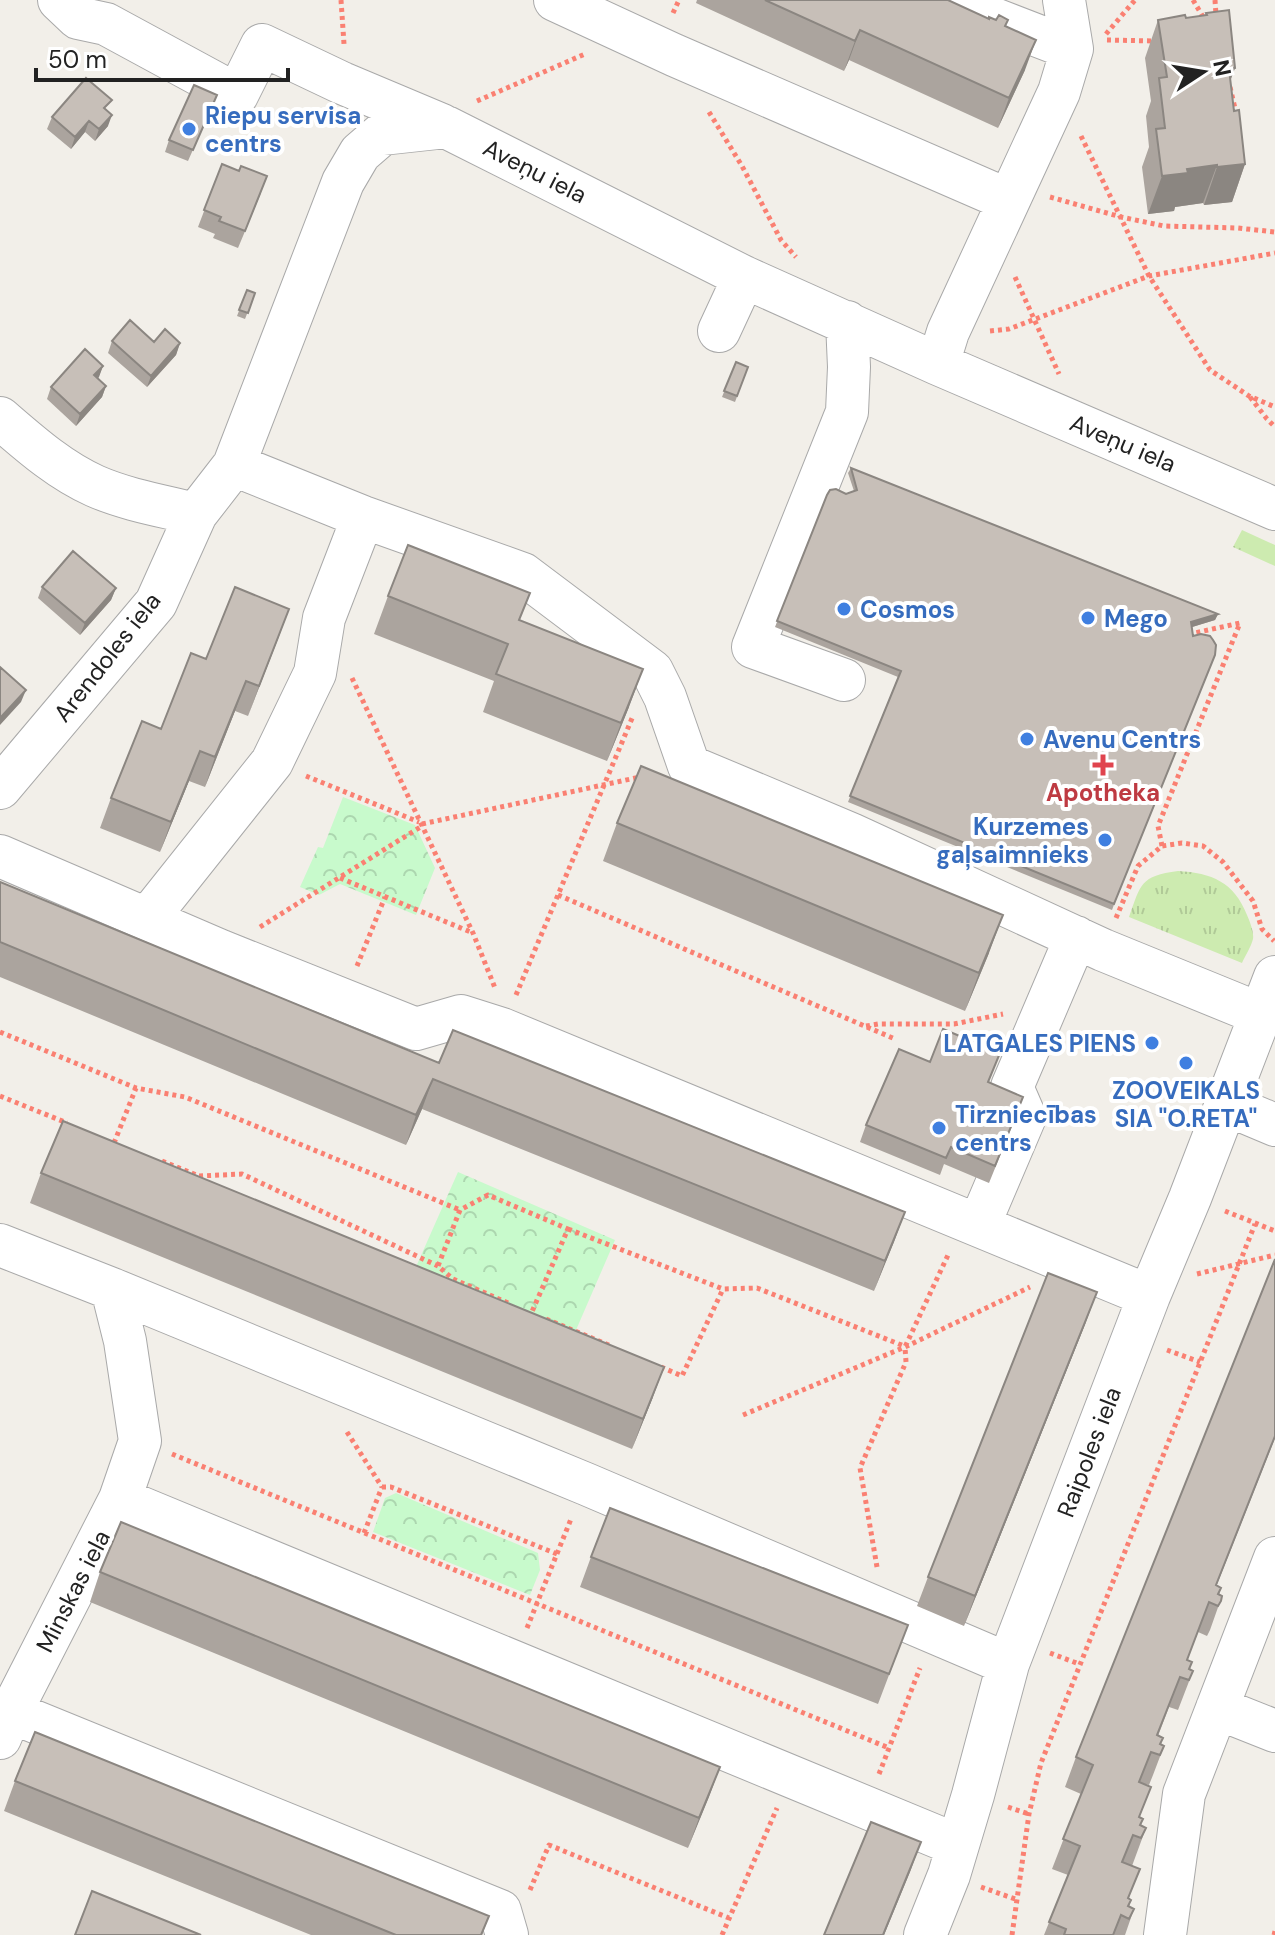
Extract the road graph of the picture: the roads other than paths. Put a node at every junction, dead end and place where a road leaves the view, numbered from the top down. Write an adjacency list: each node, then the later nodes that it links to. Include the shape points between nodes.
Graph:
1 (59, 0): 5 (street, Aveņu iela, via 78,18 106,24 237,95 262,45)
2 (555, 0): 6 (street)
3 (945, 0): 4 (street)
4 (1069, 30): 6 (street, via 1059,92)
5 (446, 127): 7 (street, Aveņu iela); 12 (street, via 382,134 360,153 343,182)
6 (1006, 206): 10 (street)
7 (744, 277): 8 (street, Aveņu iela); 9 (street)
8 (847, 322): 10 (street, Aveņu iela); 16 (street, via 847,412 753,647)
9 (719, 331)
10 (938, 364): 13 (street, Aveņu iela)
11 (0, 418): 14 (street, via 44,456 94,486)
12 (234, 465): 14 (street); 15 (street)
13 (1275, 509)
14 (196, 514): 17 (street, Arendoles iela, via 156,603)
15 (363, 517): 19 (street, via 324,618 315,673 272,762); 20 (street, via 523,574 652,671 689,766)
16 (844, 680)
17 (0, 788)
18 (0, 856): 19 (street)
19 (147, 919): 24 (street, via 416,1029 461,1016 502,1029)
20 (1076, 937): 21 (street, via 1103,950); 24 (street, via 1012,1087 1025,1117)
21 (1268, 995): 22 (street, Raipoles iela)
22 (1225, 1104): 23 (street); 27 (street, Raipoles iela)
23 (1275, 1125)
24 (971, 1222): 27 (street)
25 (0, 1245): 26 (street)
26 (112, 1289): 28 (street, Minskas iela, via 140,1441); 30 (street)
27 (1149, 1296): 30 (street, Raipoles iela)
28 (120, 1499): 32 (street, Minskas iela); 34 (street)
29 (1275, 1558): 31 (street)
30 (1008, 1664): 34 (street, Raipoles iela)
31 (1217, 1708): 33 (street); 37 (street, via 1184,1794)
32 (6, 1725): 35 (street, via 500,1911)
33 (1275, 1731)
34 (957, 1845): 36 (street, Raipoles iela)
35 (507, 1935)
36 (925, 1935)
37 (1165, 1935)

